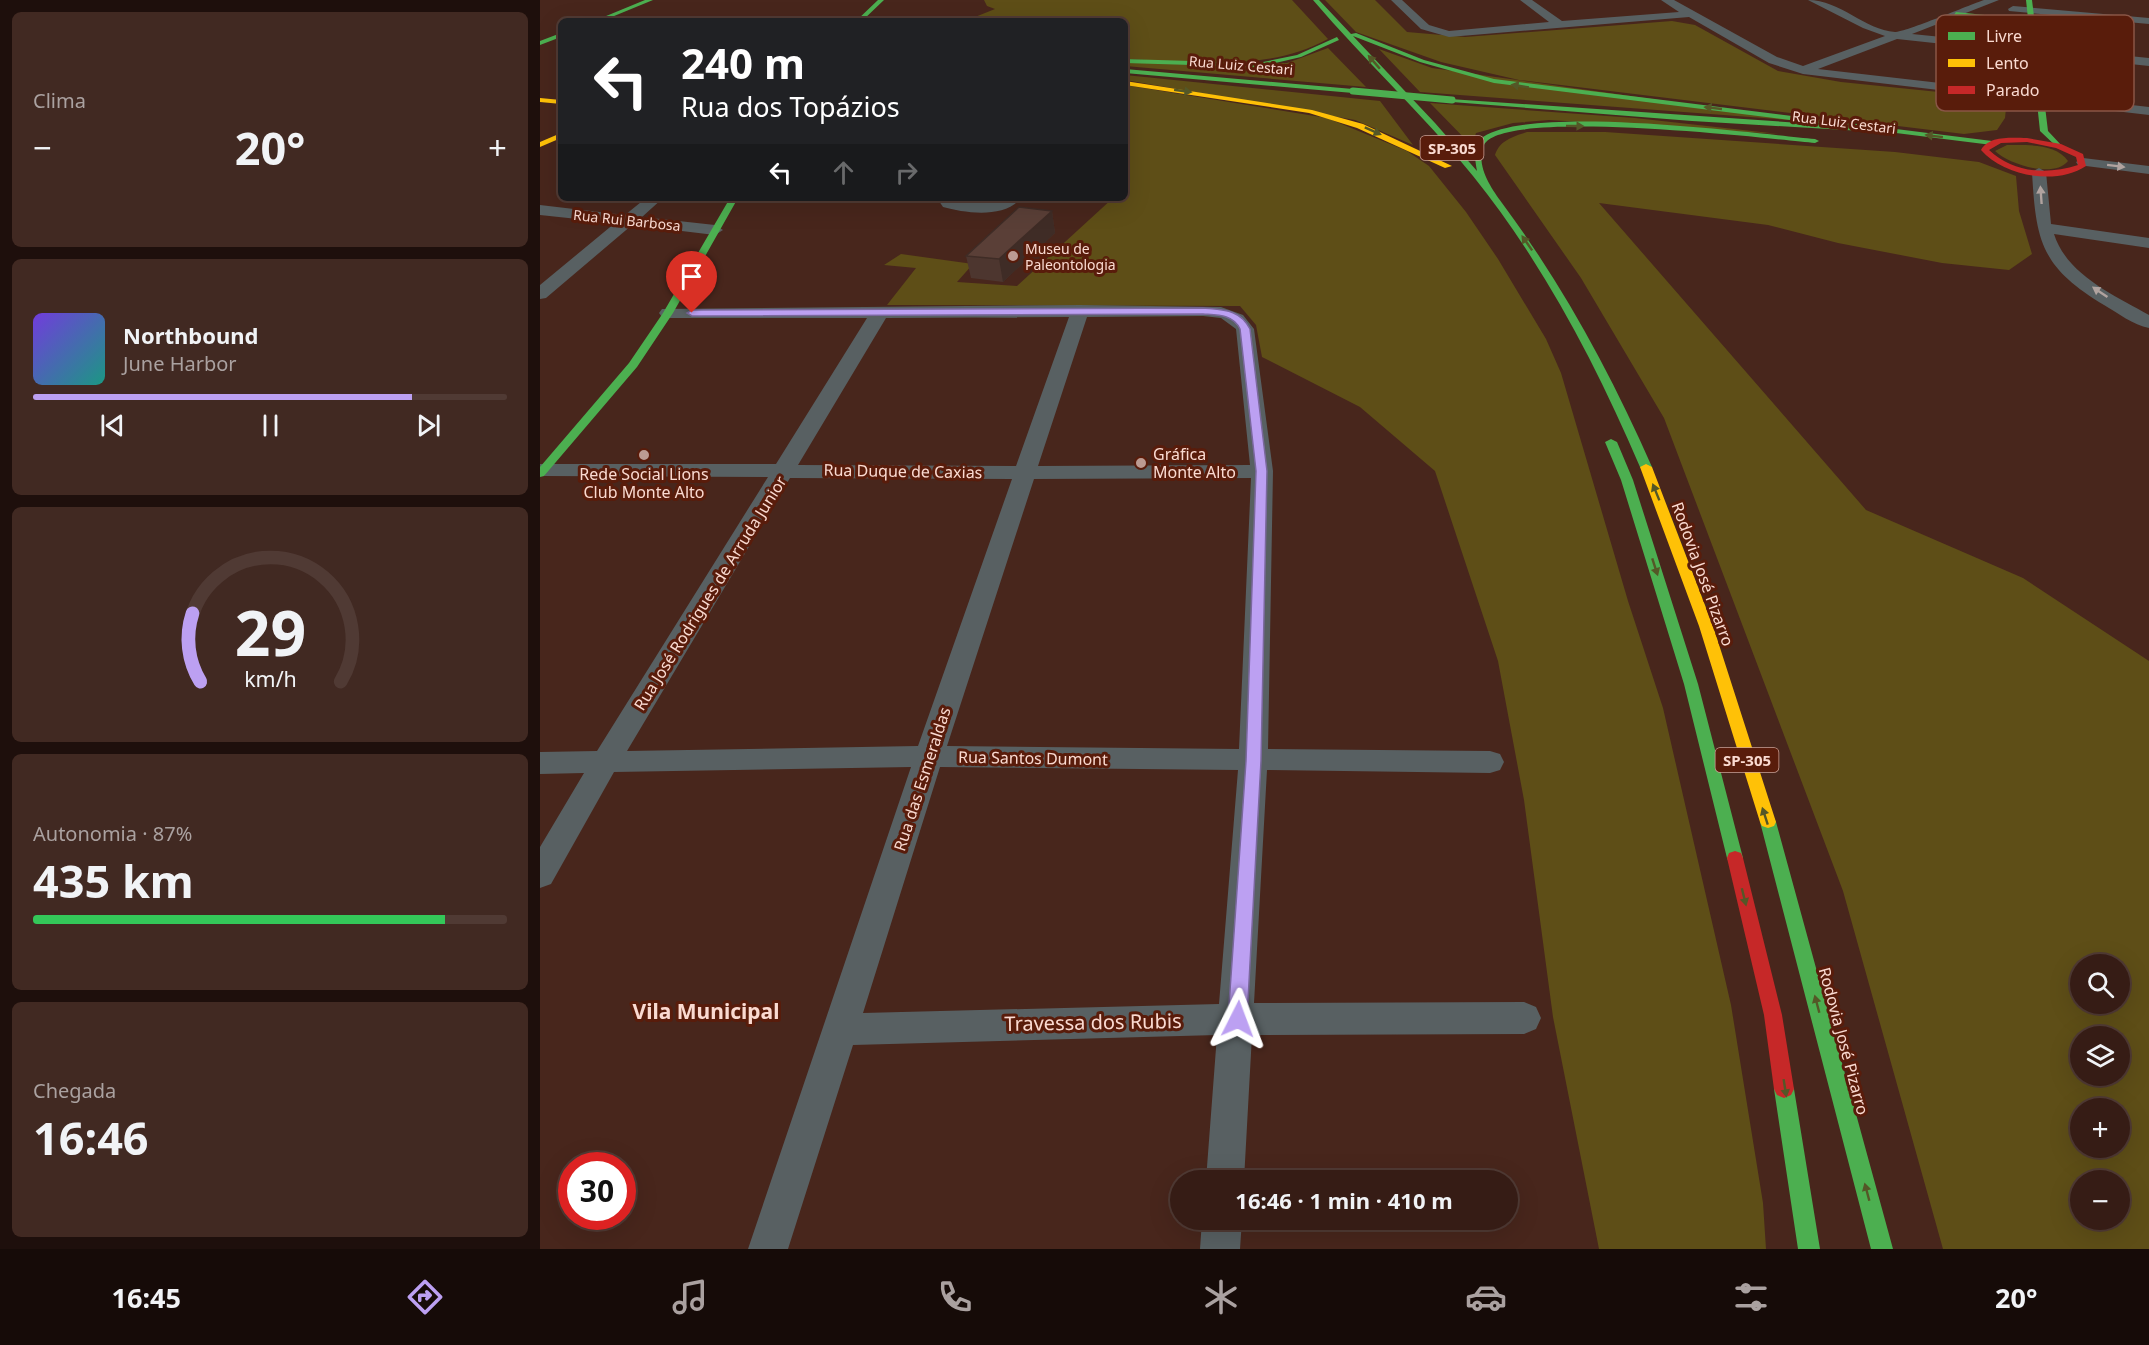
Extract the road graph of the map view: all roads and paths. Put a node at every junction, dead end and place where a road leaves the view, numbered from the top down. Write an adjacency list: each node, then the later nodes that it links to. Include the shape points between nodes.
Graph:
1 (650, 0): 16 (main road)
2 (881, 0): 17 (main road)
3 (1300, 0): 23 (main road, Rodovia José Pizarro / SP-305)
4 (1316, 0): 23 (main road, Rodovia José Pizarro / SP-305)
5 (1396, 0): 21 (street, via 1425,27 1441,33)
6 (1525, 0): 21 (street)
7 (1666, 0): 13 (street)
8 (1813, 0): 22 (street)
9 (1994, 0): 10 (street)
10 (1964, 5): 12 (main road); 14 (street); 22 (street)
11 (2029, 5): 12 (street); 15 (street)
12 (2013, 10)
13 (1690, 14): 21 (street); 31 (street)
14 (1942, 15)
15 (2104, 15)
16 (605, 18)
17 (862, 18)
18 (1936, 18): 25 (street)
19 (2134, 19): 20 (street)
20 (2149, 21)
21 (1560, 25)
22 (1882, 32): 25 (street); 31 (street)
23 (1342, 35): 29 (main road, via 1299,56 1258,65); 38 (main road, Rodovia José Pizarro / SP-305); 44 (main road, one-way to 23, via 1494,81); 58 (main road, Rodovia José Pizarro / SP-305, one-way to 23)
24 (558, 36): 27 (main road)
25 (1896, 36): 26 (street); 33 (street)
26 (1936, 40)
27 (540, 43)
28 (2134, 60): 30 (street)
29 (1128, 61)
30 (2149, 62)
31 (1787, 66): 33 (street)
32 (1128, 70): 44 (main road, Rua Luiz Cestari, bridge)
33 (1803, 70): 35 (street)
34 (1128, 83): 54 (main road, one-way to 54, via 1310,111 1360,126)
35 (1936, 87)
36 (540, 100): 37 (main road)
37 (558, 102)
38 (1395, 106)
39 (2134, 109): 42 (street)
40 (2020, 111): 46 (main road, via 2017,135)
41 (2042, 111): 50 (main road, via 2044,131)
42 (2149, 111)
43 (558, 136): 49 (main road)
44 (1894, 138): 48 (main road, Rua Luiz Cestari, one-way to 44)
45 (1425, 140): 54 (main road, SP-305)
46 (2011, 140): 48 (main road, Rua Luiz Cestari); 50 (main road, Rua Luiz Cestari)
47 (1824, 141): 58 (main road, one-way to 47, via 1479,158 1483,141 1513,128 1602,126)
48 (1992, 143): 52 (main road, via 1985,150)
49 (540, 145)
50 (2058, 146): 53 (main road)
51 (1913, 148): 52 (main road, Rua Luiz Cestari)
52 (1992, 158): 56 (main road, Rua Luiz Cestari, via 2014,168)
53 (2083, 162): 55 (street, one-way to 55); 56 (main road, Rua Luiz Cestari, via 2069,172)
54 (1448, 166): 57 (main road, SP-305)
55 (2149, 170)
56 (2039, 172): 65 (street, one-way to 56)
57 (1460, 181)
58 (1484, 186): 92 (main road, Rodovia José Pizarro / SP-305, one-way to 58, via 1773,839 1706,626 1666,517 1599,362 1528,244)
59 (652, 201): 64 (street)
60 (732, 201): 66 (main road)
61 (946, 201): 62 (street, via 972,209 1000,206)
62 (1008, 201)
63 (540, 210): 64 (street, Rua Rui Barbosa)
64 (631, 221): 66 (street, Rua Rui Barbosa); 68 (street)
65 (2044, 223): 67 (street); 72 (street, one-way to 65, via 2076,275 2049,245)
66 (715, 230): 71 (main road)
67 (2149, 243)
68 (540, 294)
69 (1080, 310): 70 (street); 76 (street, via 1203,311 1229,314 1241,320); 77 (street, Rua das Esmeraldas)
70 (880, 312): 71 (street); 74 (street, Rua José Rodrigues de Arruda Junior)
71 (668, 313): 75 (main road, via 633,365)
72 (2149, 323)
73 (1607, 432): 91 (main road, SP-305, one-way to 91, via 1659,580 1715,776 1773,1015)
74 (786, 470): 75 (street, Rua Duque de Caxias); 77 (street, Rua Duque de Caxias); 82 (street, Rua José Rodrigues de Arruda Junior)
75 (542, 471)
76 (1262, 471): 77 (street, Rua Duque de Caxias); 79 (street)
77 (1023, 473): 78 (street, Rua das Esmeraldas)
78 (929, 756): 79 (street, Rua Santos Dumont); 82 (street, Rua Santos Dumont); 86 (street, Rua das Esmeraldas)
79 (1253, 761): 80 (street, Rua Santos Dumont); 85 (street)
80 (1490, 762)
81 (540, 763): 82 (street, Rua Santos Dumont)
82 (604, 764): 83 (street, Rua José Rodrigues de Arruda Junior)
83 (540, 875)
84 (1524, 1018): 85 (street, Travessa dos Rubis)
85 (1238, 1019): 86 (street, Travessa dos Rubis); 87 (street)
86 (842, 1029): 89 (street, Rua das Esmeraldas)
87 (1226, 1170)
88 (1221, 1230): 90 (street)
89 (768, 1249)
90 (1220, 1249)
91 (1809, 1249)
92 (1882, 1249)

